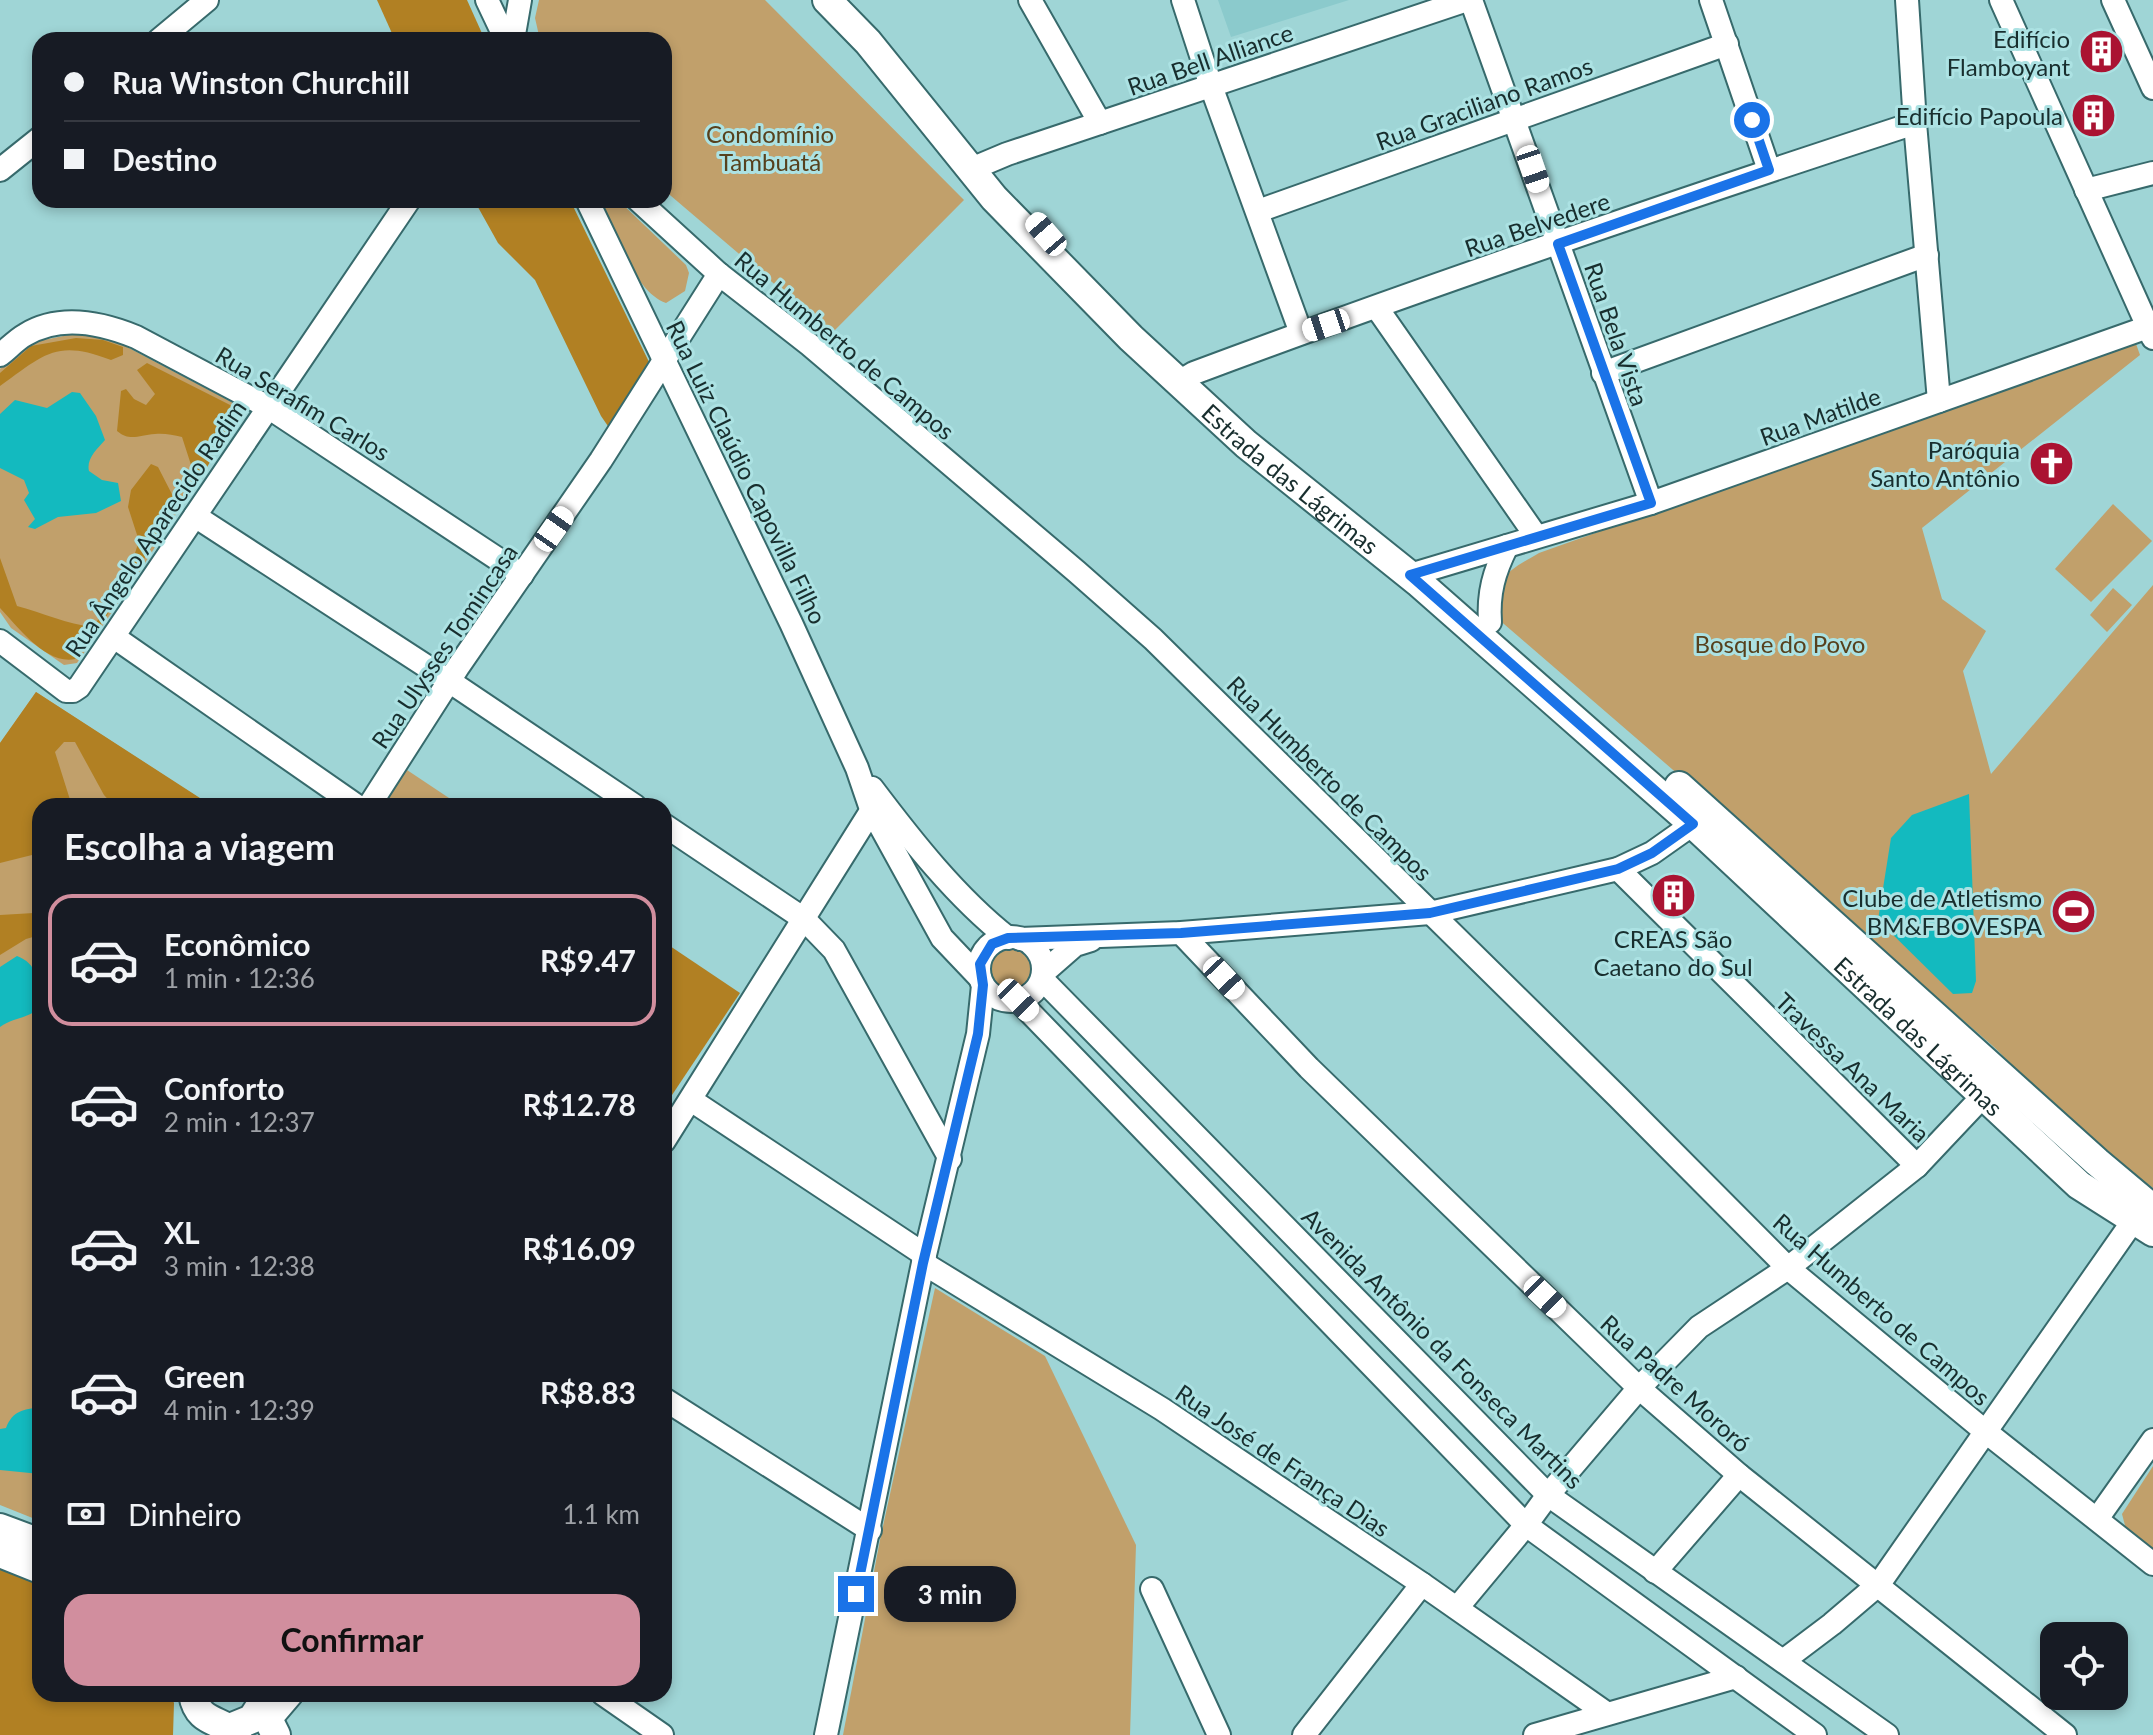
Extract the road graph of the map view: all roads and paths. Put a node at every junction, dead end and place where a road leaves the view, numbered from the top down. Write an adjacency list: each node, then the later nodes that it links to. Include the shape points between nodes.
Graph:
1 (207, 0): 13 (street)
2 (487, 0): 14 (street)
3 (520, 0): 15 (street)
4 (827, 0): 23 (main road, Estrada das Lágrimas)
5 (846, 0): 23 (main road, Estrada das Lágrimas)
6 (1030, 0): 20 (street)
7 (1183, 0): 17 (street)
8 (1469, 0): 17 (street, Rua Bell Alliance); 19 (street, Rua Bela Vista)
9 (1711, 0): 16 (street)
10 (1907, 0): 21 (street)
11 (2001, 0): 27 (street)
12 (2113, 0): 18 (street)
13 (169, 32)
14 (502, 32)
15 (514, 32)
16 (1727, 44): 19 (street, Rua Graciliano Ramos); 25 (street)
17 (1211, 86): 20 (street, Rua Bell Alliance); 31 (street)
18 (2153, 88)
19 (1516, 120): 31 (street, Rua Graciliano Ramos); 32 (street, Rua Bela Vista)
20 (1100, 123): 23 (street, Rua Bell Alliance)
21 (1915, 123): 25 (street, Rua Belvedere); 33 (street)
22 (32, 144): 24 (street)
23 (977, 166): 41 (main road, Estrada das Lágrimas, via 1072,280)
24 (0, 170)
25 (1769, 170): 32 (street, Rua Belvedere)
26 (2153, 173): 27 (street)
27 (2086, 190): 36 (street)
28 (404, 208): 43 (street, Rua Ângelo Aparecido Radim)
29 (591, 208): 39 (street, Rua Luiz Claúdio Capovilla Filho)
30 (647, 208): 34 (street, Rua Humberto de Campos)
31 (1258, 211): 37 (street)
32 (1558, 244): 35 (street, Rua Belvedere); 40 (street, Rua Bela Vista)
33 (1927, 255): 40 (street); 42 (street)
34 (719, 274): 39 (street, Rua Ulysses Tomincasa); 63 (street, Rua Humberto de Campos, via 810,345 1142,630)
35 (1377, 308): 37 (street, Rua Belvedere); 46 (street)
36 (2151, 332): 42 (street, Rua Matilde)
37 (1301, 333): 41 (street, Rua Belvedere)
38 (0, 355): 43 (street, Rua Serafim Carlos, via 25,334 83,322 136,337)
39 (664, 360): 49 (street, Rua Ulysses Tomincasa); 57 (street, Rua Luiz Claúdio Capovilla Filho)
40 (1603, 373): 44 (street, Rua Bela Vista)
41 (1186, 378): 48 (main road, Estrada das Lágrimas, via 1246,444)
42 (1939, 401): 44 (street, Rua Matilde)
43 (268, 407): 45 (street, Rua Ângelo Aparecido Radim); 49 (street, Rua Serafim Carlos)
44 (1651, 503): 46 (street, Rua Matilde)
45 (195, 516): 51 (street, Rua Ângelo Aparecido Radim); 53 (street)
46 (1536, 536): 47 (street, Rua Matilde)
47 (1507, 546): 48 (street, Rua Matilde); 50 (street, via 1492,581)
48 (1420, 572): 50 (main road, Estrada das Lágrimas); 58 (main road, Estrada das Lágrimas)
49 (522, 575): 53 (street, Rua Ulysses Tomincasa)
50 (1490, 622): 58 (main road, Estrada das Lágrimas)
51 (114, 637): 52 (street, Rua Ângelo Aparecido Radim, via 73,691); 54 (street)
52 (0, 641)
53 (449, 681): 55 (street, Rua Ulysses Tomincasa); 56 (street)
54 (345, 798)
55 (374, 798)
56 (623, 798)
57 (875, 804): 60 (street, Rua Luiz Claúdio Capovilla Filho); 61 (street, Rua Luiz Claúdio Capovilla Filho); 64 (street)
58 (1699, 817): 62 (street, via 1652,853); 72 (main road, Estrada das Lágrimas); 77 (main road, Estrada das Lágrimas, via 2097,1162)
59 (672, 830): 64 (street)
60 (919, 846): 61 (street); 67 (street, Rua Luiz Claúdio Capovilla Filho, via 990,924)
61 (899, 864): 69 (street, Rua Luiz Claúdio Capovilla Filho, via 942,938)
62 (1618, 869): 63 (street); 76 (street, Travessa Ana Maria)
63 (1430, 913): 65 (street); 79 (street, Rua Humberto de Campos)
64 (804, 919): 73 (street); 75 (street, via 834,950)
65 (1181, 933): 66 (street); 80 (street, Rua Padre Mororó, via 1309,1068)
66 (1111, 935): 67 (street); 68 (street, via 1075,945)
67 (1014, 939): 68 (street, via 1039,952); 69 (street, via 992,944 984,954)
68 (1042, 976): 70 (street, via 1035,990); 85 (street, Avenida Antônio da Fonseca Martins)
69 (981, 981): 70 (street, via 996,997); 71 (street)
70 (1015, 1000): 71 (street, via 996,1012); 87 (street)
71 (978, 1034): 75 (street)
72 (1983, 1096): 76 (street); 77 (main road, Estrada das Lágrimas, via 2079,1185)
73 (691, 1100): 74 (street); 78 (street, Rua José de França Dias)
74 (672, 1129)
75 (950, 1159): 78 (street)
76 (1917, 1166): 79 (street)
77 (2146, 1221): 82 (street)
78 (924, 1259): 89 (street); 95 (street, Rua José de França Dias, via 1162,1409)
79 (1788, 1268): 80 (street, via 1699,1327); 82 (street, Rua Humberto de Campos)
80 (1639, 1388): 84 (street, Rua Padre Mororó); 85 (street)
81 (672, 1404): 89 (street)
82 (1986, 1432): 86 (street, Rua Humberto de Campos); 96 (street)
83 (2153, 1440): 86 (street)
84 (1739, 1475): 94 (street); 96 (street, Rua Padre Mororó)
85 (1548, 1495): 87 (street); 94 (street, Avenida Antônio da Fonseca Martins)
86 (2097, 1519): 92 (street, Rua Humberto de Campos)
87 (1526, 1525): 98 (street); 100 (street)
88 (0, 1528): 90 (main road)
89 (870, 1530): 107 (street)
90 (32, 1540)
91 (0, 1553): 93 (main road)
92 (2153, 1564)
93 (32, 1566)
94 (1655, 1572): 99 (street, Avenida Antônio da Fonseca Martins)
95 (1422, 1584): 98 (street, Rua José de França Dias); 109 (street)
96 (1879, 1584): 99 (street); 113 (street, Rua Padre Mororó)
97 (1152, 1589): 108 (street)
98 (1457, 1608): 104 (street, Rua José de França Dias)
99 (1783, 1661): 112 (street, Avenida Antônio da Fonseca Martins)
100 (1736, 1677): 104 (street); 111 (street)
101 (195, 1702): 105 (main road)
102 (615, 1702): 106 (street)
103 (273, 1709): 105 (main road)
104 (1606, 1713): 110 (street)
105 (223, 1731)
106 (662, 1735)
107 (826, 1735)
108 (1219, 1735)
109 (1304, 1735)
110 (1535, 1735)
111 (1815, 1735)
112 (1887, 1735)
113 (2065, 1735)

